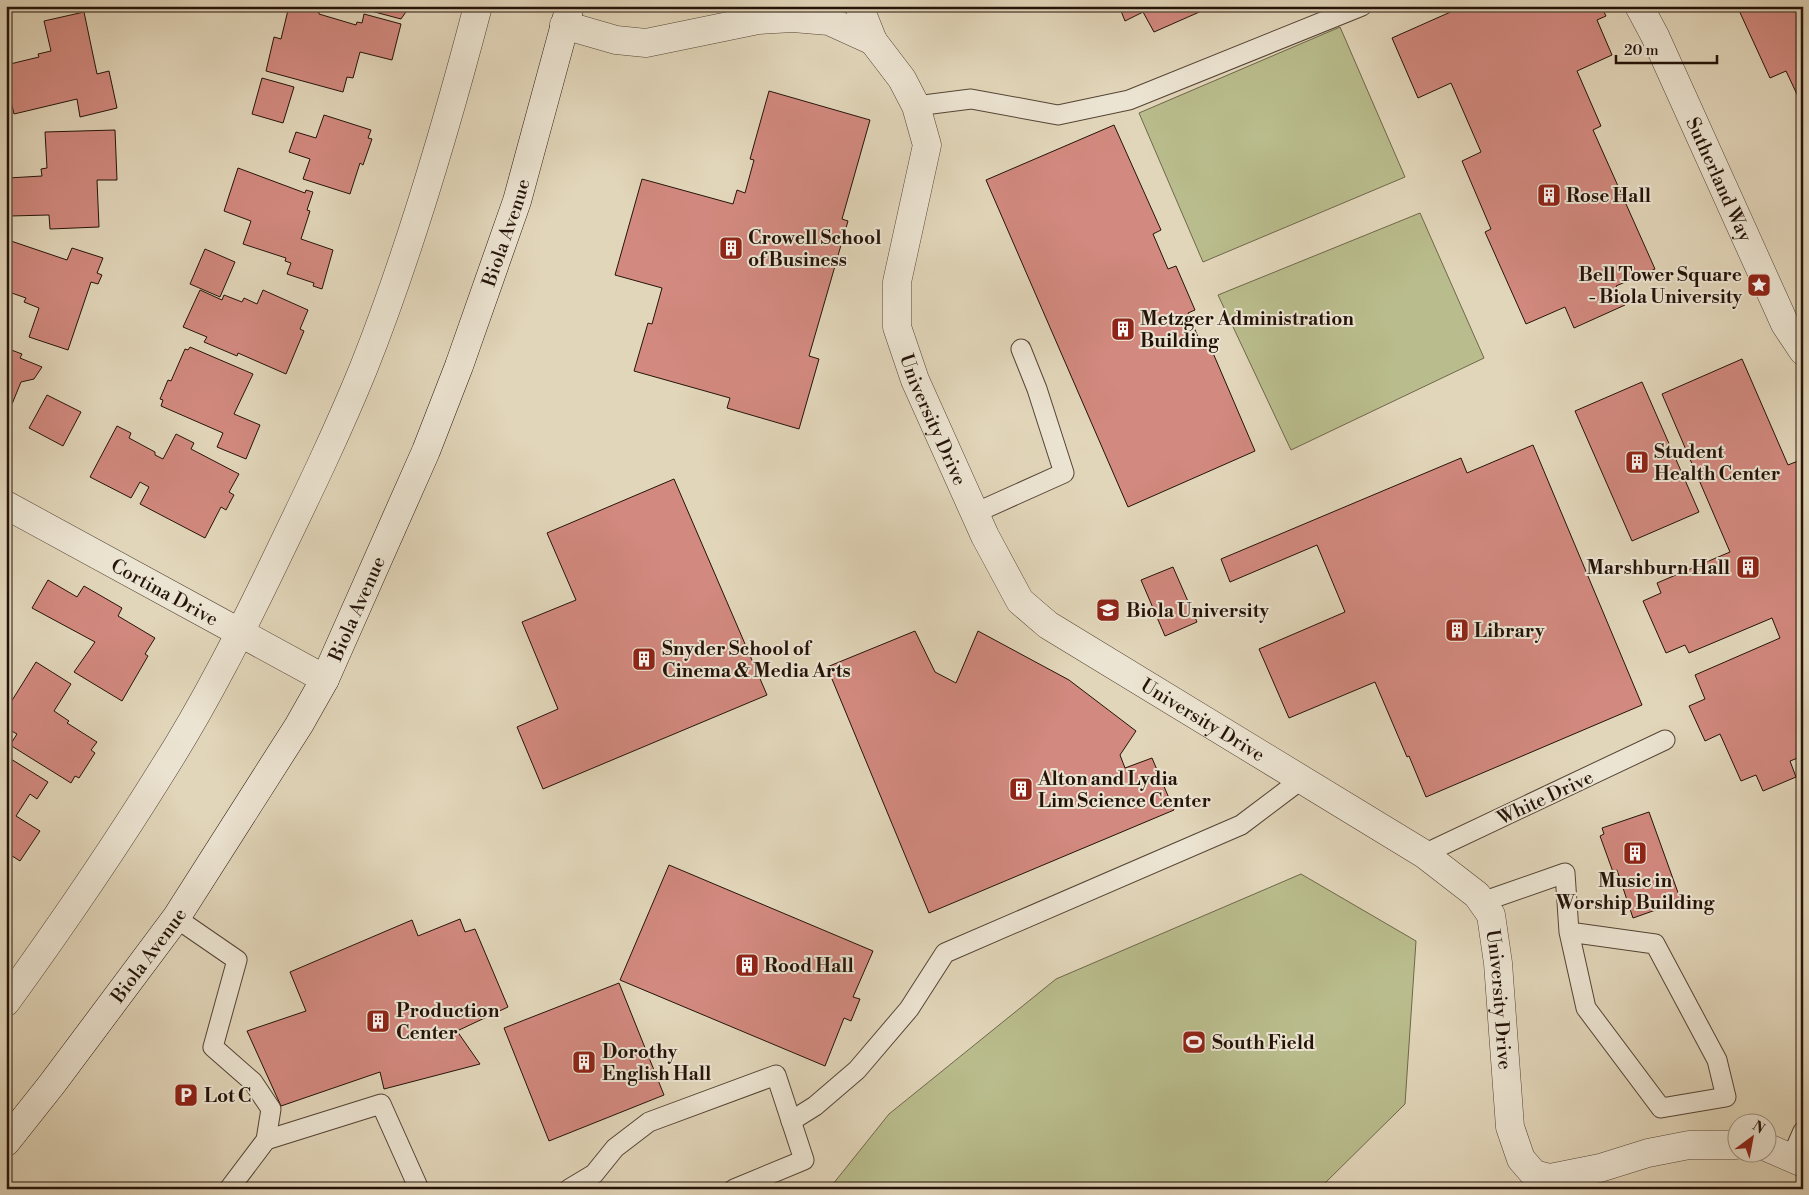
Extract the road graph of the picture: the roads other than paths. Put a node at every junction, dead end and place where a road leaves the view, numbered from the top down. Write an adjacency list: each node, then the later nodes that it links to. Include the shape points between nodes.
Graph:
1 (478, 6): 14 (street, via 445,130 364,367 311,488)
2 (726, 6): 7 (street)
3 (859, 6): 8 (street, University Drive)
4 (1362, 6): 9 (lane, via 1129,100 1058,115 971,99)
5 (1639, 6): 11 (street, Sutherland Way, via 1785,324)
6 (567, 16): 7 (street, University Drive, via 616,40 646,43); 15 (street, Biola Avenue, via 518,201 459,366 426,451)
7 (692, 32): 8 (street, University Drive, via 758,20 793,18 828,22)
8 (873, 41): 9 (street, University Drive, via 902,79)
9 (916, 106): 13 (street, University Drive, via 927,145 897,282 897,327 915,380)
10 (1021, 349): 13 (lane, via 1064,473)
11 (1803, 351)
12 (6, 504): 14 (street, Cortina Drive)
13 (975, 513): 17 (street, University Drive, via 1020,601 1048,625)
14 (240, 634): 15 (street, Cortina Drive); 22 (street, via 164,769 79,901)
15 (325, 679): 20 (street, Biola Avenue)
16 (1665, 740): 18 (lane, White Drive)
17 (1302, 779): 18 (street, University Drive); 23 (lane, via 1241,826 945,953 909,1009 857,1070 815,1106)
18 (1424, 854): 19 (street, University Drive)
19 (1482, 902): 21 (lane, via 1565,873); 30 (street, University Drive, via 1491,915 1498,963 1510,1127 1521,1159 1534,1174)
20 (176, 918): 25 (lane, via 237,960 213,1047 254,1082 271,1109); 26 (street, Biola Avenue)
21 (1570, 932): 21 (lane, via 1586,1008 1662,1108 1726,1097 1717,1060 1655,944)
22 (6, 1002)
23 (791, 1121): 31 (lane, via 804,1160); 34 (lane, via 776,1075 649,1122 615,1148 594,1174)
24 (1803, 1131): 29 (lane)
25 (266, 1140): 32 (lane); 33 (lane, via 381,1104)
26 (6, 1142)
27 (1726, 1145): 30 (street, University Drive, via 1689,1145 1648,1152)
28 (1776, 1151): 29 (street)
29 (1797, 1160)
30 (1550, 1184)
31 (755, 1185): 35 (lane)
32 (229, 1189)
33 (419, 1189)
34 (569, 1189)
35 (734, 1189)

